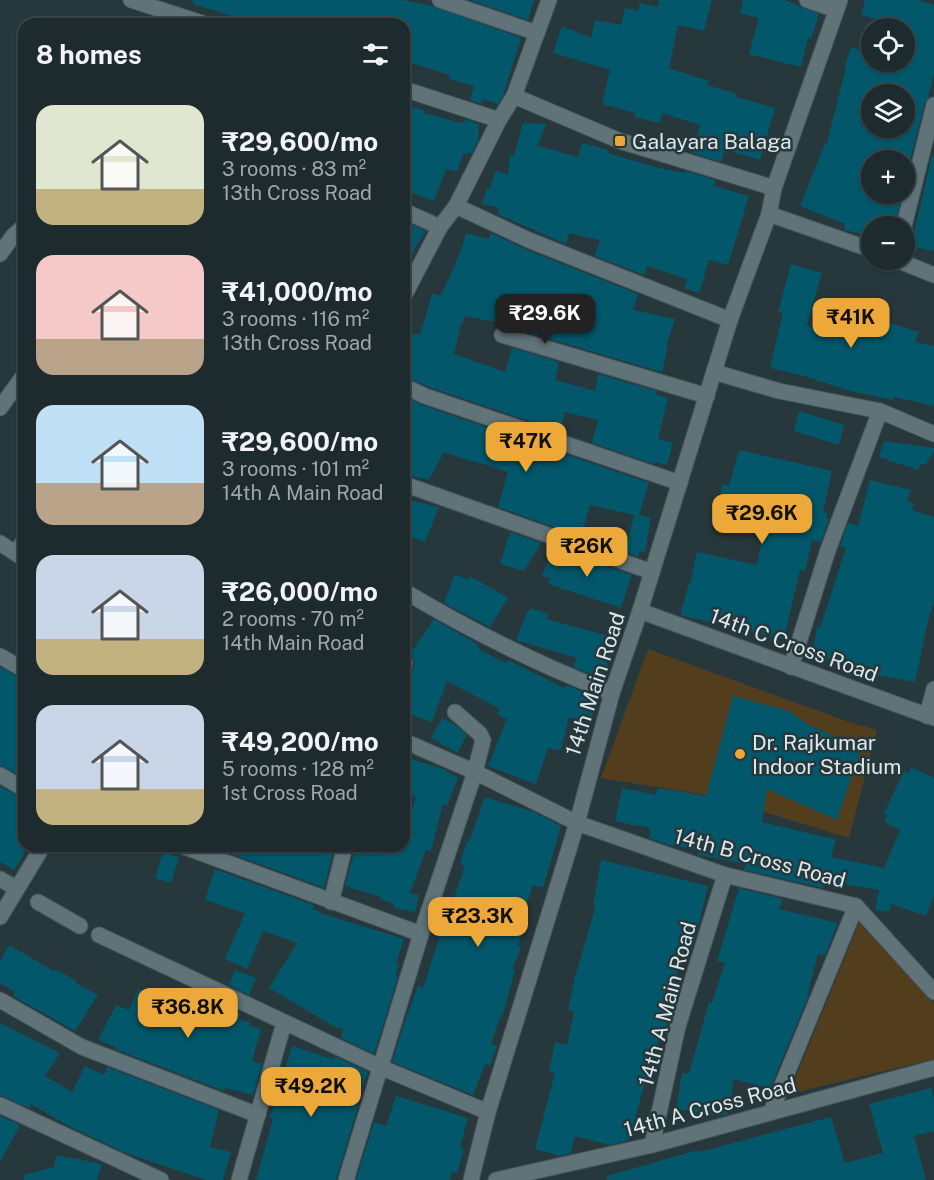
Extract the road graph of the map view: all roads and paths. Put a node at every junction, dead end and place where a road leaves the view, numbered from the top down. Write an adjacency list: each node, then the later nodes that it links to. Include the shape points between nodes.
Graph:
1 (131, 0): 6 (street)
2 (440, 0): 7 (street)
3 (549, 0): 7 (street)
4 (807, 0): 5 (street)
5 (838, 5): 12 (street, 14th Main Road)
6 (186, 18)
7 (537, 33): 9 (street)
8 (410, 91): 11 (street)
9 (514, 96): 11 (street); 12 (street, via 620,141)
10 (934, 105): 16 (street)
11 (499, 120): 13 (street)
12 (774, 188): 15 (street, 14th Main Road)
13 (456, 206): 17 (street); 24 (street, via 531,241)
14 (410, 214): 17 (street)
15 (769, 214): 19 (street); 24 (street, 14th Main Road)
16 (906, 216)
17 (440, 227): 23 (street)
18 (18, 231): 20 (street)
19 (861, 246)
20 (0, 254)
21 (915, 267): 22 (street)
22 (934, 275)
23 (410, 284)
24 (730, 320): 26 (street, 14th Main Road)
25 (502, 336): 29 (street)
26 (714, 372): 29 (street, 14th Main Road); 31 (street, via 779,391)
27 (18, 383): 30 (street)
28 (410, 389): 33 (street)
29 (707, 396): 33 (street, 14th Main Road)
30 (0, 408)
31 (880, 411): 32 (street); 42 (street, via 828,550)
32 (934, 434)
33 (680, 483): 37 (street, 14th Main Road)
34 (410, 486): 37 (street)
35 (0, 543): 36 (street)
36 (18, 550)
37 (652, 572): 39 (street, 14th Main Road)
38 (410, 595): 44 (street, via 522,656)
39 (640, 611): 42 (street, 14th C Cross Road); 44 (street, 14th Main Road)
40 (0, 656): 41 (street)
41 (18, 666)
42 (791, 667): 46 (street, 14th C Cross Road)
43 (934, 689): 46 (street)
44 (612, 693): 51 (street, 14th Main Road)
45 (455, 712): 48 (street, via 483,740)
46 (931, 717)
47 (410, 744): 48 (street, 14th B Cross Road)
48 (475, 772): 51 (street, 14th B Cross Road); 63 (street)
49 (0, 775): 50 (street)
50 (18, 786)
51 (577, 823): 55 (street, 14th B Cross Road); 71 (street, 14th Main Road)
52 (39, 852): 57 (street)
53 (198, 852): 59 (street)
54 (344, 852): 59 (street)
55 (725, 875): 60 (street, 14th B Cross Road); 74 (street, 14th A Main Road, via 678,1026)
56 (0, 879): 57 (street)
57 (16, 888): 61 (street)
58 (38, 902): 62 (street)
59 (331, 902): 63 (street)
60 (856, 906): 65 (street, 14th B Cross Road); 72 (street)
61 (0, 917)
62 (80, 926)
63 (421, 934): 68 (street)
64 (99, 935): 67 (street)
65 (934, 992)
66 (0, 1000): 73 (street, via 82,1047)
67 (284, 1023): 68 (street); 73 (street)
68 (380, 1067): 71 (street); 77 (street)
69 (934, 1068): 72 (street, 14th A Cross Road)
70 (0, 1105): 75 (street)
71 (488, 1112): 78 (street, 14th Main Road)
72 (771, 1112): 74 (street, 14th A Cross Road)
73 (258, 1116): 76 (street)
74 (652, 1145): 79 (street, 14th A Cross Road)
75 (161, 1180)
76 (239, 1180)
77 (346, 1180)
78 (471, 1180)
79 (496, 1180)

